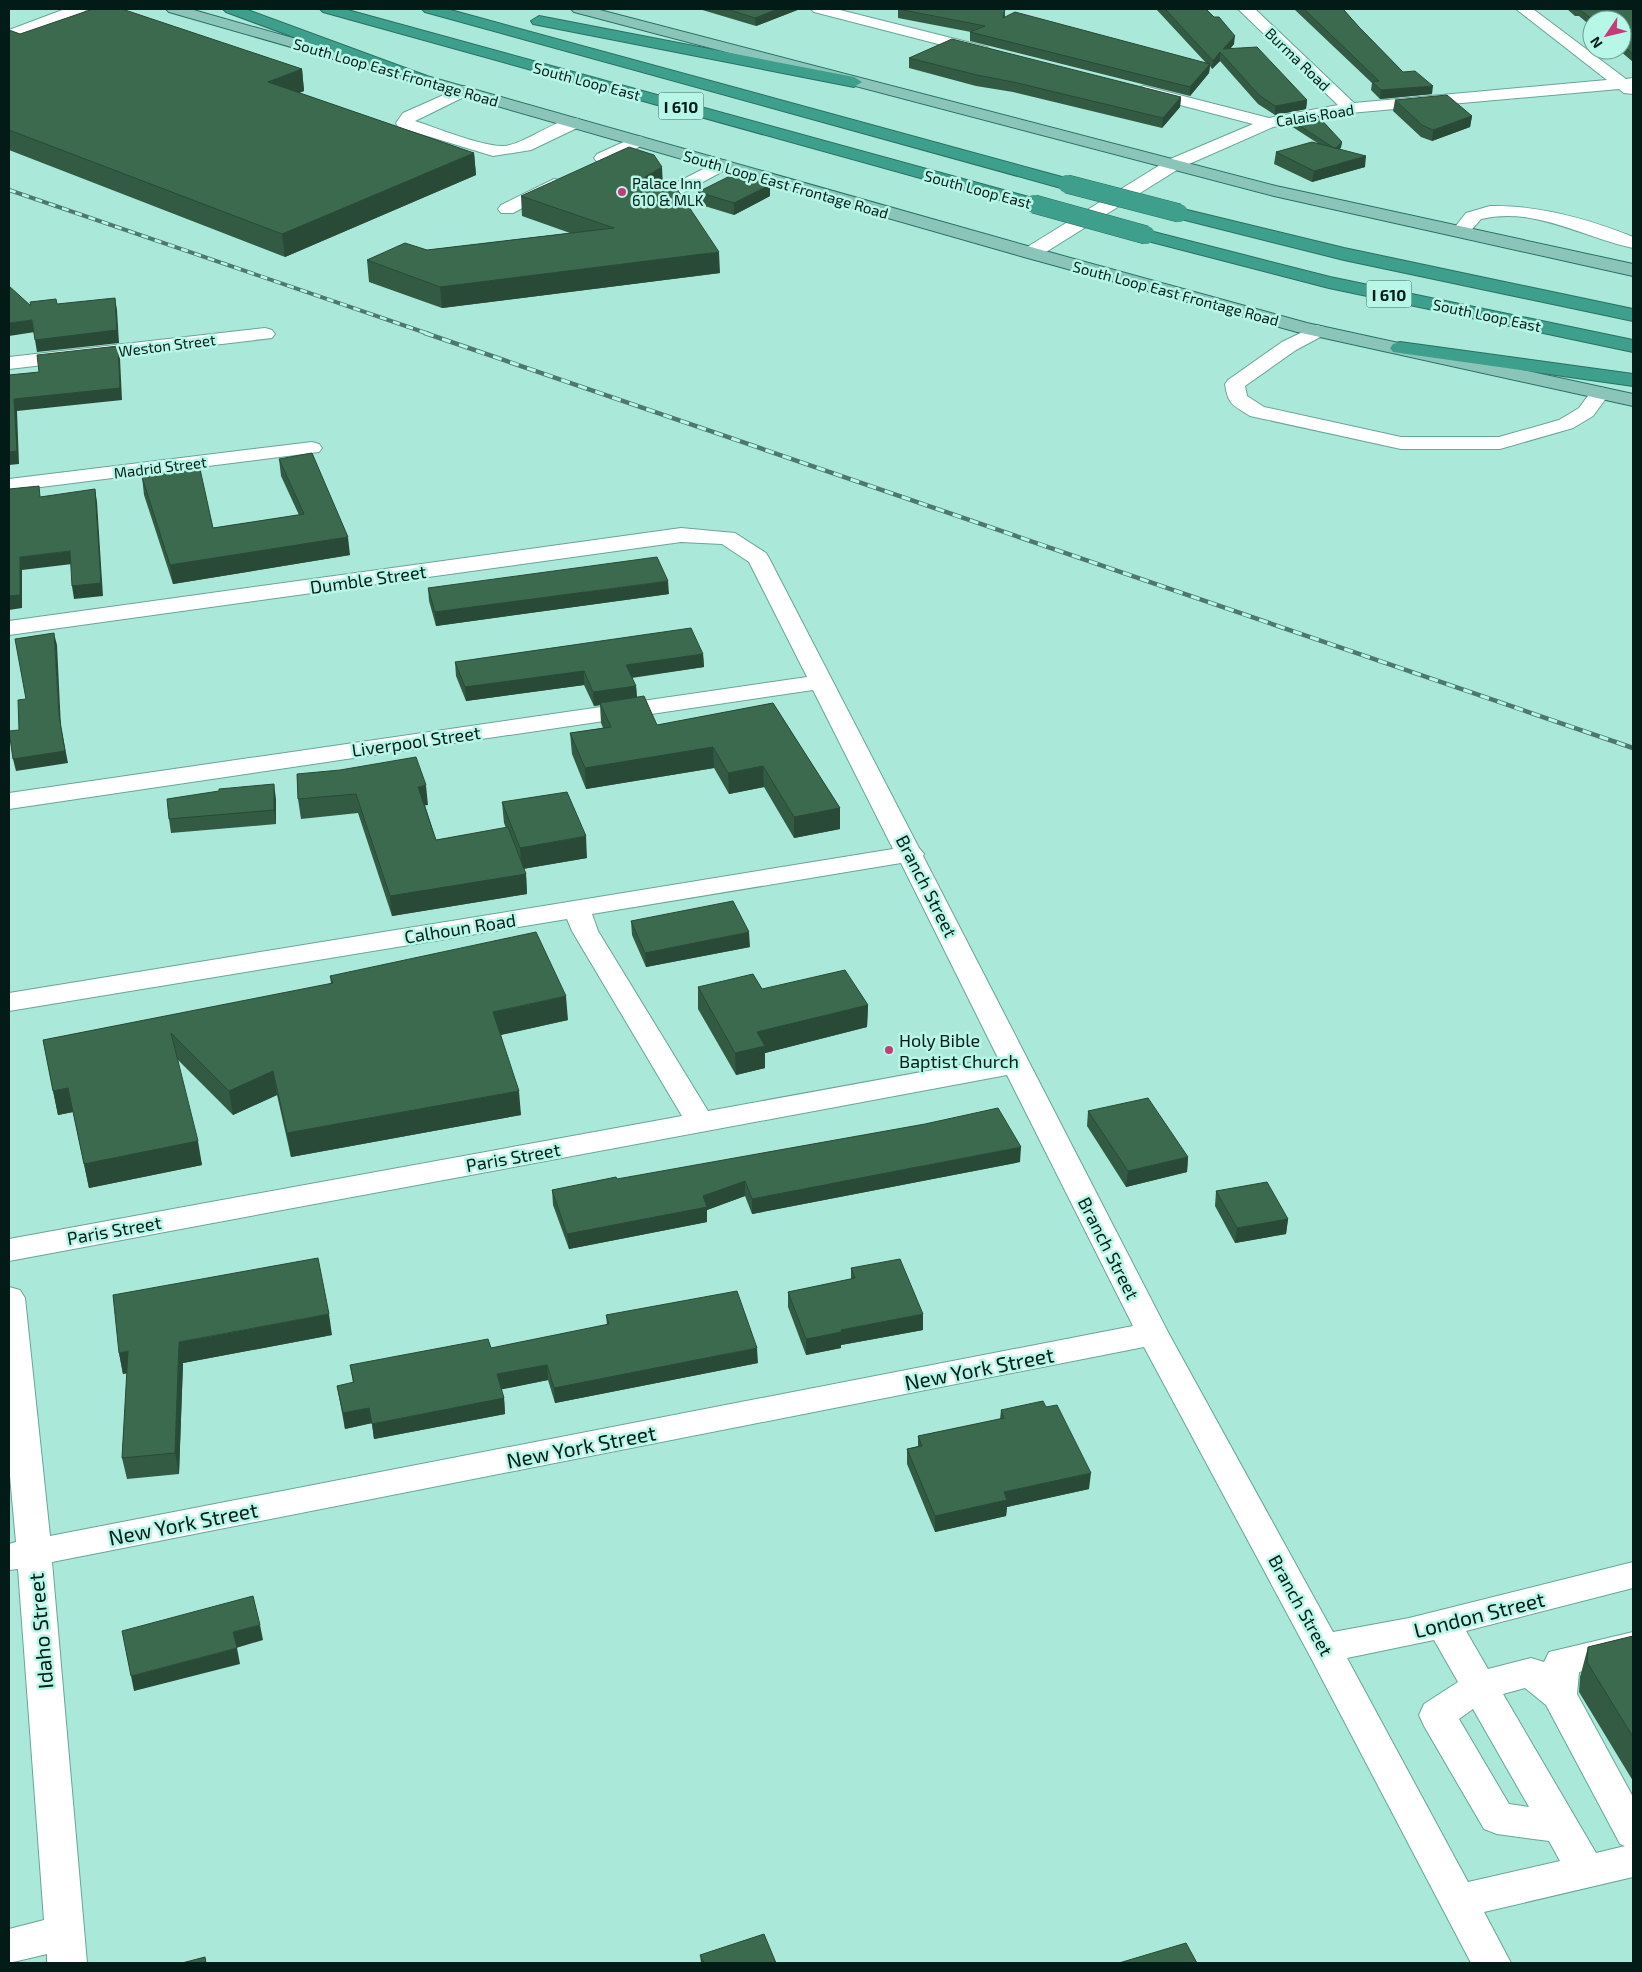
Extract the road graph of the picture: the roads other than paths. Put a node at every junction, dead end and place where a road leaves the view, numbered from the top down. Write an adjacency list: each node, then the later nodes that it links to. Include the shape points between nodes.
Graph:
1 (79, 9): 11 (street)
2 (174, 9): 13 (main road, South Loop East Frontage Road)
3 (231, 9): 13 (highway)
4 (328, 9): 35 (highway, South Loop East / I 610, bridge, via 1146,235 1330,282)
5 (430, 9): 32 (highway, South Loop East / I 610, bridge, via 1179,213 1344,254)
6 (482, 9): 14 (highway)
7 (580, 9): 14 (main road)
8 (819, 9): 12 (street)
9 (1246, 9): 18 (street, Burma Road)
10 (1524, 9): 16 (street)
11 (9, 35)
12 (1001, 55)
13 (420, 79): 17 (main road, South Loop East Frontage Road)
14 (854, 82): 23 (main road)
15 (1125, 86): 20 (street)
16 (1630, 87): 18 (street, Calais Road)
17 (464, 91): 19 (main road, South Loop East Frontage Road); 19 (street, via 409,117 404,123 494,151 511,152)
18 (1350, 108): 20 (street, Calais Road)
19 (573, 122): 21 (main road, South Loop East Frontage Road)
20 (1269, 123): 23 (street, Calais Road)
21 (638, 141): 22 (street); 24 (main road, South Loop East Frontage Road)
22 (604, 158)
23 (1174, 164): 28 (main road, via 1274,191); 30 (street, Calais Road)
24 (720, 165): 26 (street); 30 (main road, South Loop East Frontage Road)
25 (565, 178): 27 (street)
26 (654, 200)
27 (507, 209)
28 (1460, 232): 29 (street, via 1472,216 1504,211 1577,223); 31 (main road)
29 (1633, 243)
30 (1031, 254): 33 (main road, South Loop East Frontage Road)
31 (1633, 270)
32 (1633, 315)
33 (1317, 331): 36 (main road, South Loop East Frontage Road); 39 (street, via 1289,346 1235,384 1237,399 1257,412 1402,443 1500,443 1566,424 1586,412)
34 (265, 334): 37 (street, Weston Street)
35 (1633, 346)
36 (1400, 348): 38 (highway); 39 (main road, South Loop East Frontage Road)
37 (9, 363)
38 (1633, 380)
39 (1600, 393): 40 (main road, South Loop East Frontage Road)
40 (1633, 400)
41 (312, 448): 42 (street, Madrid Street)
42 (9, 485)
43 (727, 538): 44 (street, Dumble Street, via 682,534); 45 (street, Branch Street, via 758,558)
44 (9, 628)
45 (822, 682): 46 (street, Liverpool Street); 47 (street, Branch Street)
46 (9, 801)
47 (911, 854): 48 (street, Calhoun Road); 50 (street, Branch Street)
48 (577, 909): 49 (street, Calhoun Road); 51 (street, via 585,931)
49 (9, 1002)
50 (1017, 1064): 51 (street, Paris Street); 54 (street, Branch Street)
51 (699, 1123): 52 (street, Paris Street)
52 (9, 1250)
53 (9, 1298): 55 (street, Idaho Street)
54 (1153, 1334): 55 (street, New York Street); 59 (street, Branch Street)
55 (21, 1555): 68 (street, Idaho Street)
56 (1633, 1575): 57 (street, London Street)
57 (1443, 1624): 59 (street, London Street); 60 (street)
58 (1633, 1646): 61 (street, via 1562,1662)
59 (1324, 1648): 66 (street, Branch Street)
60 (1479, 1686): 61 (street, via 1531,1672); 62 (street); 62 (street, via 1437,1715 1497,1818)
61 (1559, 1695): 63 (street)
62 (1561, 1827): 65 (street)
63 (1633, 1833)
64 (1633, 1861): 65 (street)
65 (1586, 1871): 66 (street)
66 (1458, 1901): 69 (street, Branch Street)
67 (9, 1946): 68 (street)
68 (65, 1948)
69 (1491, 1963)

